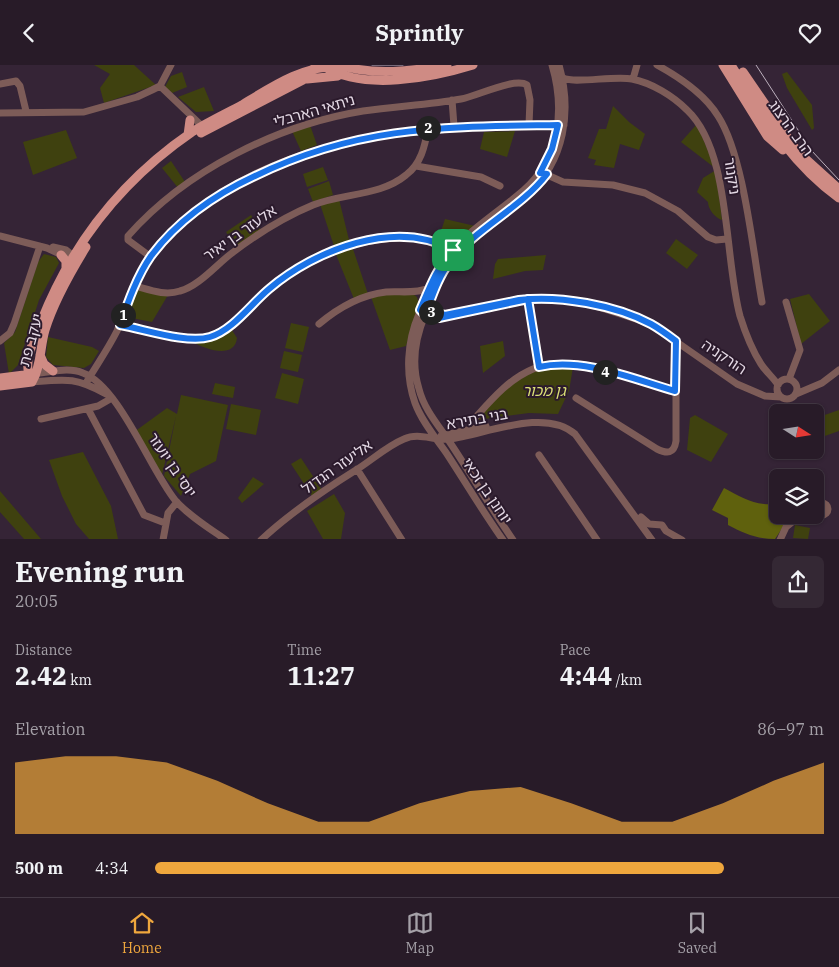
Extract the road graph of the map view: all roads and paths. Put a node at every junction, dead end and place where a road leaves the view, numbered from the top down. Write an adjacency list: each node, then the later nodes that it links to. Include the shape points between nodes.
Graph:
1 (171, 65): 22 (street)
2 (341, 65): 13 (main road, יעקב פת); 15 (main road, יעקב פת, via 361,70)
3 (447, 65): 14 (main road, יעקב פת)
4 (473, 65): 17 (main road, via 406,78 368,80)
5 (552, 65): 30 (street)
6 (559, 65): 18 (street)
7 (637, 65): 19 (street)
8 (657, 65): 54 (street, via 702,98 724,127 740,182)
9 (723, 65): 36 (main road, via 767,136)
10 (731, 65): 36 (main road, הרב הרצוג)
11 (738, 65): 35 (main road, הרב הרצוג)
12 (745, 65): 35 (main road)
13 (320, 66): 16 (main road, יעקב פת); 17 (main road)
14 (425, 66): 15 (main road, יעקב פת)
15 (394, 68)
16 (302, 73): 17 (main road); 33 (main road, יעקב פת)
17 (344, 77)
18 (562, 77): 20 (street, ניקנור); 23 (street)
19 (633, 79): 20 (street, ניקנור, via 599,77); 43 (street, ניקנור, via 666,94 688,110 702,127 715,155)
20 (573, 81): 23 (street)
21 (0, 84): 25 (street, via 16,81)
22 (160, 86): 25 (street, via 136,98 84,112); 26 (street)
23 (564, 91): 30 (street)
24 (452, 101): 29 (street, ניתאי הארבלי, via 522,83 526,85 530,100); 31 (street); 47 (street, ניתאי הארבלי, via 343,115 256,143 189,184 128,236 128,240)
25 (26, 111): 27 (street)
26 (185, 111): 28 (street); 33 (street)
27 (0, 113)
28 (190, 120): 33 (street); 34 (main road)
29 (530, 125): 30 (street); 31 (street)
30 (561, 125): 38 (street)
31 (454, 126): 32 (street)
32 (428, 128): 37 (street); 47 (street, via 331,145 266,170 199,208)
33 (202, 129): 34 (main road, יעקב פת); 48 (main road, יעקב פת, via 130,190)
34 (188, 135): 48 (main road, יעקב פת, via 121,191 97,220)
35 (789, 141): 40 (main road, הרב הרצוג, via 809,164)
36 (798, 163): 41 (main road, הרב הרצוג)
37 (416, 166): 39 (street, via 481,177); 50 (street, אלעזר בן יאיר, via 387,186 330,199 297,212 256,235 186,289 166,293)
38 (543, 174): 43 (street, via 563,182 613,185 645,193 678,211 708,237); 45 (street, via 528,195)
39 (500, 186)
40 (839, 189)
41 (839, 198)
42 (0, 237): 44 (street)
43 (727, 239): 66 (street, ניקנור, via 740,316 756,355)
44 (40, 246): 46 (street); 48 (street, via 58,248); 59 (street, via 14,324 10,333)
45 (455, 252): 51 (street, via 441,265); 56 (street); 58 (street, via 444,245 402,237 366,241 321,254 267,291 220,333 204,338)
46 (61, 255): 48 (street); 49 (main road, via 66,261)
47 (151, 257): 50 (street)
48 (74, 259): 49 (main road, יעקב פת); 61 (main road, יעקב פת, via 48,320)
49 (66, 269): 62 (main road, יעקב פת)
50 (136, 286): 58 (street)
51 (429, 288): 52 (street); 56 (street)
52 (415, 292): 56 (street); 57 (street, via 366,297 348,304)
53 (528, 299): 56 (street, הורקניה, via 445,315); 60 (street, הורקניה, via 558,299 618,312 651,324); 63 (street)
54 (762, 302)
55 (786, 302): 72 (street, via 800,350)
56 (424, 310): 83 (street, יוחנן בן זכאי, via 411,339 409,377); 86 (street, יוחנן בן זכאי, via 416,340 416,377 424,403)
57 (319, 323)
58 (120, 325): 71 (street)
59 (0, 341)
60 (676, 341): 75 (street); 76 (street, הורקניה, via 722,374 760,395)
61 (39, 354): 65 (main road); 67 (main road, יעקב פת)
62 (28, 359): 68 (main road); 70 (main road, יעקב פת)
63 (539, 367): 75 (street, via 555,364 599,370); 82 (street, via 506,385)
64 (839, 370): 74 (street, הורקניה)
65 (53, 371): 67 (street, יוסי בן יועזר); 71 (street, יוסי בן יועזר, via 72,370)
66 (767, 371): 72 (street); 76 (street, ניקנור)
67 (37, 373): 70 (main road, יעקב פת)
68 (15, 375): 69 (main road); 70 (main road)
69 (0, 378)
70 (30, 378): 71 (street); 73 (main road)
71 (88, 380): 78 (street, יוסי בן יועזר, via 102,386)
72 (790, 381): 74 (street); 76 (street); 77 (street)
73 (0, 386)
74 (816, 386): 77 (street, הורקניה)
75 (675, 391): 79 (street, via 676,441 674,450 667,453)
76 (778, 391): 77 (street, הורקניה, via 789,399)
77 (796, 394)
78 (109, 396): 80 (street); 91 (street, יוסי בן יועזר)
79 (576, 398)
80 (88, 409): 81 (street); 92 (street, via 144,515)
81 (42, 419)
82 (475, 419)
83 (425, 424): 85 (street, via 423,432); 87 (street, יוחנן בן זכאי)
84 (464, 435): 86 (street, בני בתירא); 88 (street); 96 (street, בני בתירא, via 528,424 564,427 575,434)
85 (416, 436): 87 (street, אליעזר הגדול); 90 (street, אליעזר הגדול, via 399,441)
86 (446, 437): 87 (street, בני בתירא); 88 (street, יוחנן בן זכאי); 94 (street, בני בתירא, via 536,419 564,423 584,439 638,514)
87 (436, 438): 101 (street, יוחנן בן זכאי)
88 (457, 454): 102 (street, יוחנן בן זכאי)
89 (539, 455): 103 (street)
90 (357, 469): 99 (street, אליעזר הגדול); 100 (street)
91 (177, 502): 92 (street); 98 (street, יוסי בן יועזר)
92 (165, 523): 97 (street)
93 (790, 524): 106 (street)
94 (654, 525): 95 (street, בני בתירא, via 662,525); 96 (street)
95 (666, 531): 104 (street); 105 (street, בני בתירא)
96 (650, 537)
97 (163, 539)
98 (226, 539)
99 (261, 539)
100 (402, 539)
101 (504, 539)
102 (513, 539)
103 (597, 539)
104 (663, 539)
105 (682, 539)
106 (780, 539)

